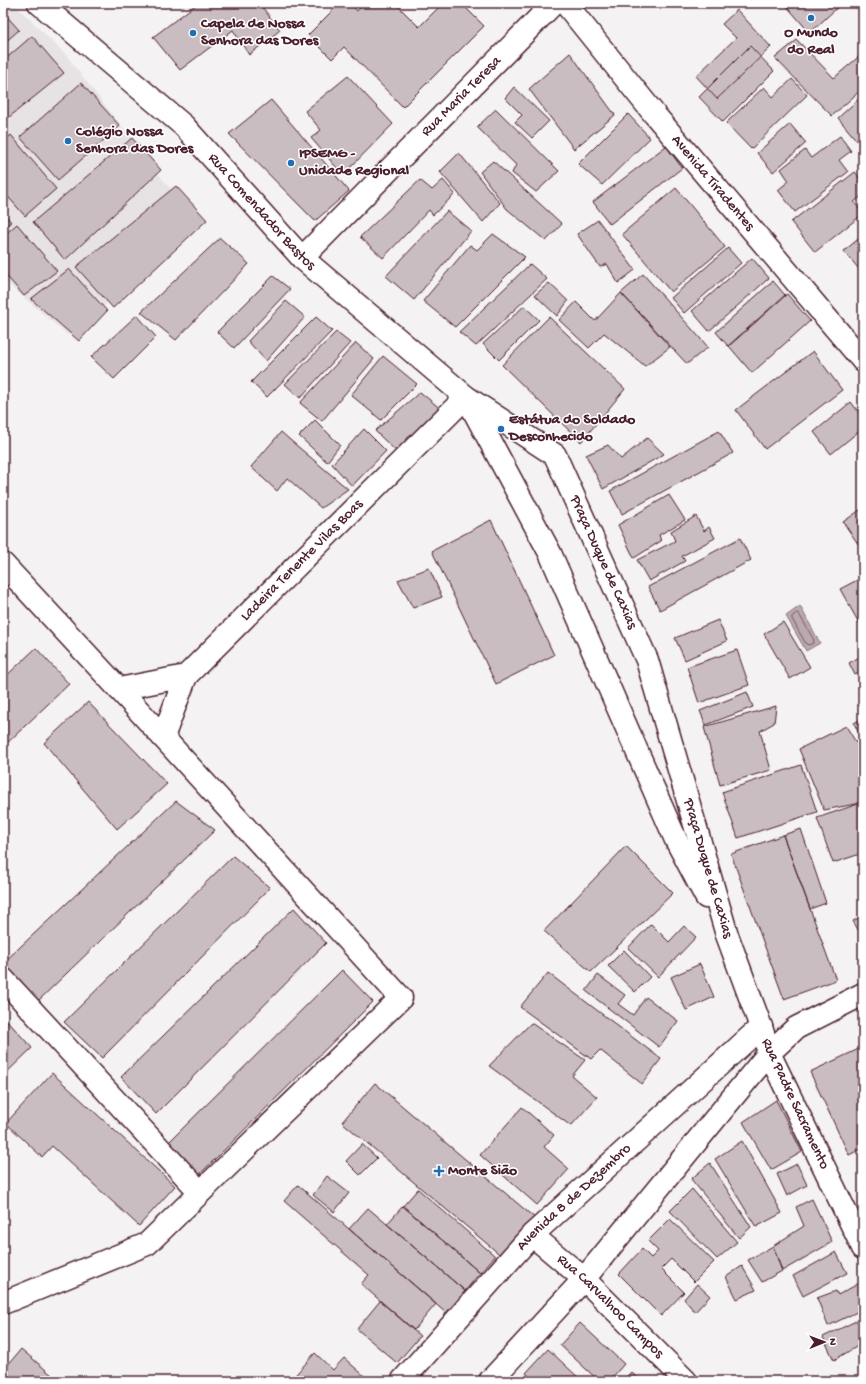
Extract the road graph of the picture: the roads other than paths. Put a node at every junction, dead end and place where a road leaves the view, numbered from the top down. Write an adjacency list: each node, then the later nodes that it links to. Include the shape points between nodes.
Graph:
1 (554, 3): 4 (street, Rua Maria Teresa)
2 (565, 3): 5 (street, Avenida Tiradentes, via 655,115)
3 (41, 4): 4 (street, Rua Comendador Bastos, via 184,126)
4 (302, 258): 6 (street, Rua Comendador Bastos)
5 (863, 361)
6 (466, 398): 8 (street, Ladeira Tenente Vilas Boas); 11 (street, Praça Duque de Caxias, via 550,553 676,840); 11 (street, Praça Duque de Caxias, via 555,455 647,660)
7 (3, 564): 9 (street)
8 (186, 676): 9 (street); 10 (street)
9 (120, 689): 10 (street)
10 (163, 737): 17 (street, via 401,998)
11 (727, 935): 14 (street, Rua Padre Sacramento)
12 (3, 979): 17 (street)
13 (863, 994): 15 (street)
14 (761, 1027): 15 (street); 16 (street, Rua Padre Sacramento); 18 (street, Avenida 8 de Dezembro)
15 (796, 1028): 16 (street)
16 (769, 1053): 19 (street, Rua Padre Sacramento); 20 (street)
17 (200, 1192): 21 (street, via 147,1244)
18 (532, 1235): 20 (street, Rua Carvalhoo Campos); 22 (street, Avenida 8 de Dezembro)
19 (863, 1248)
20 (584, 1279): 23 (street); 24 (street, Rua Carvalhoo Campos)
21 (3, 1303)
22 (402, 1381)
23 (490, 1381)
24 (686, 1381)

